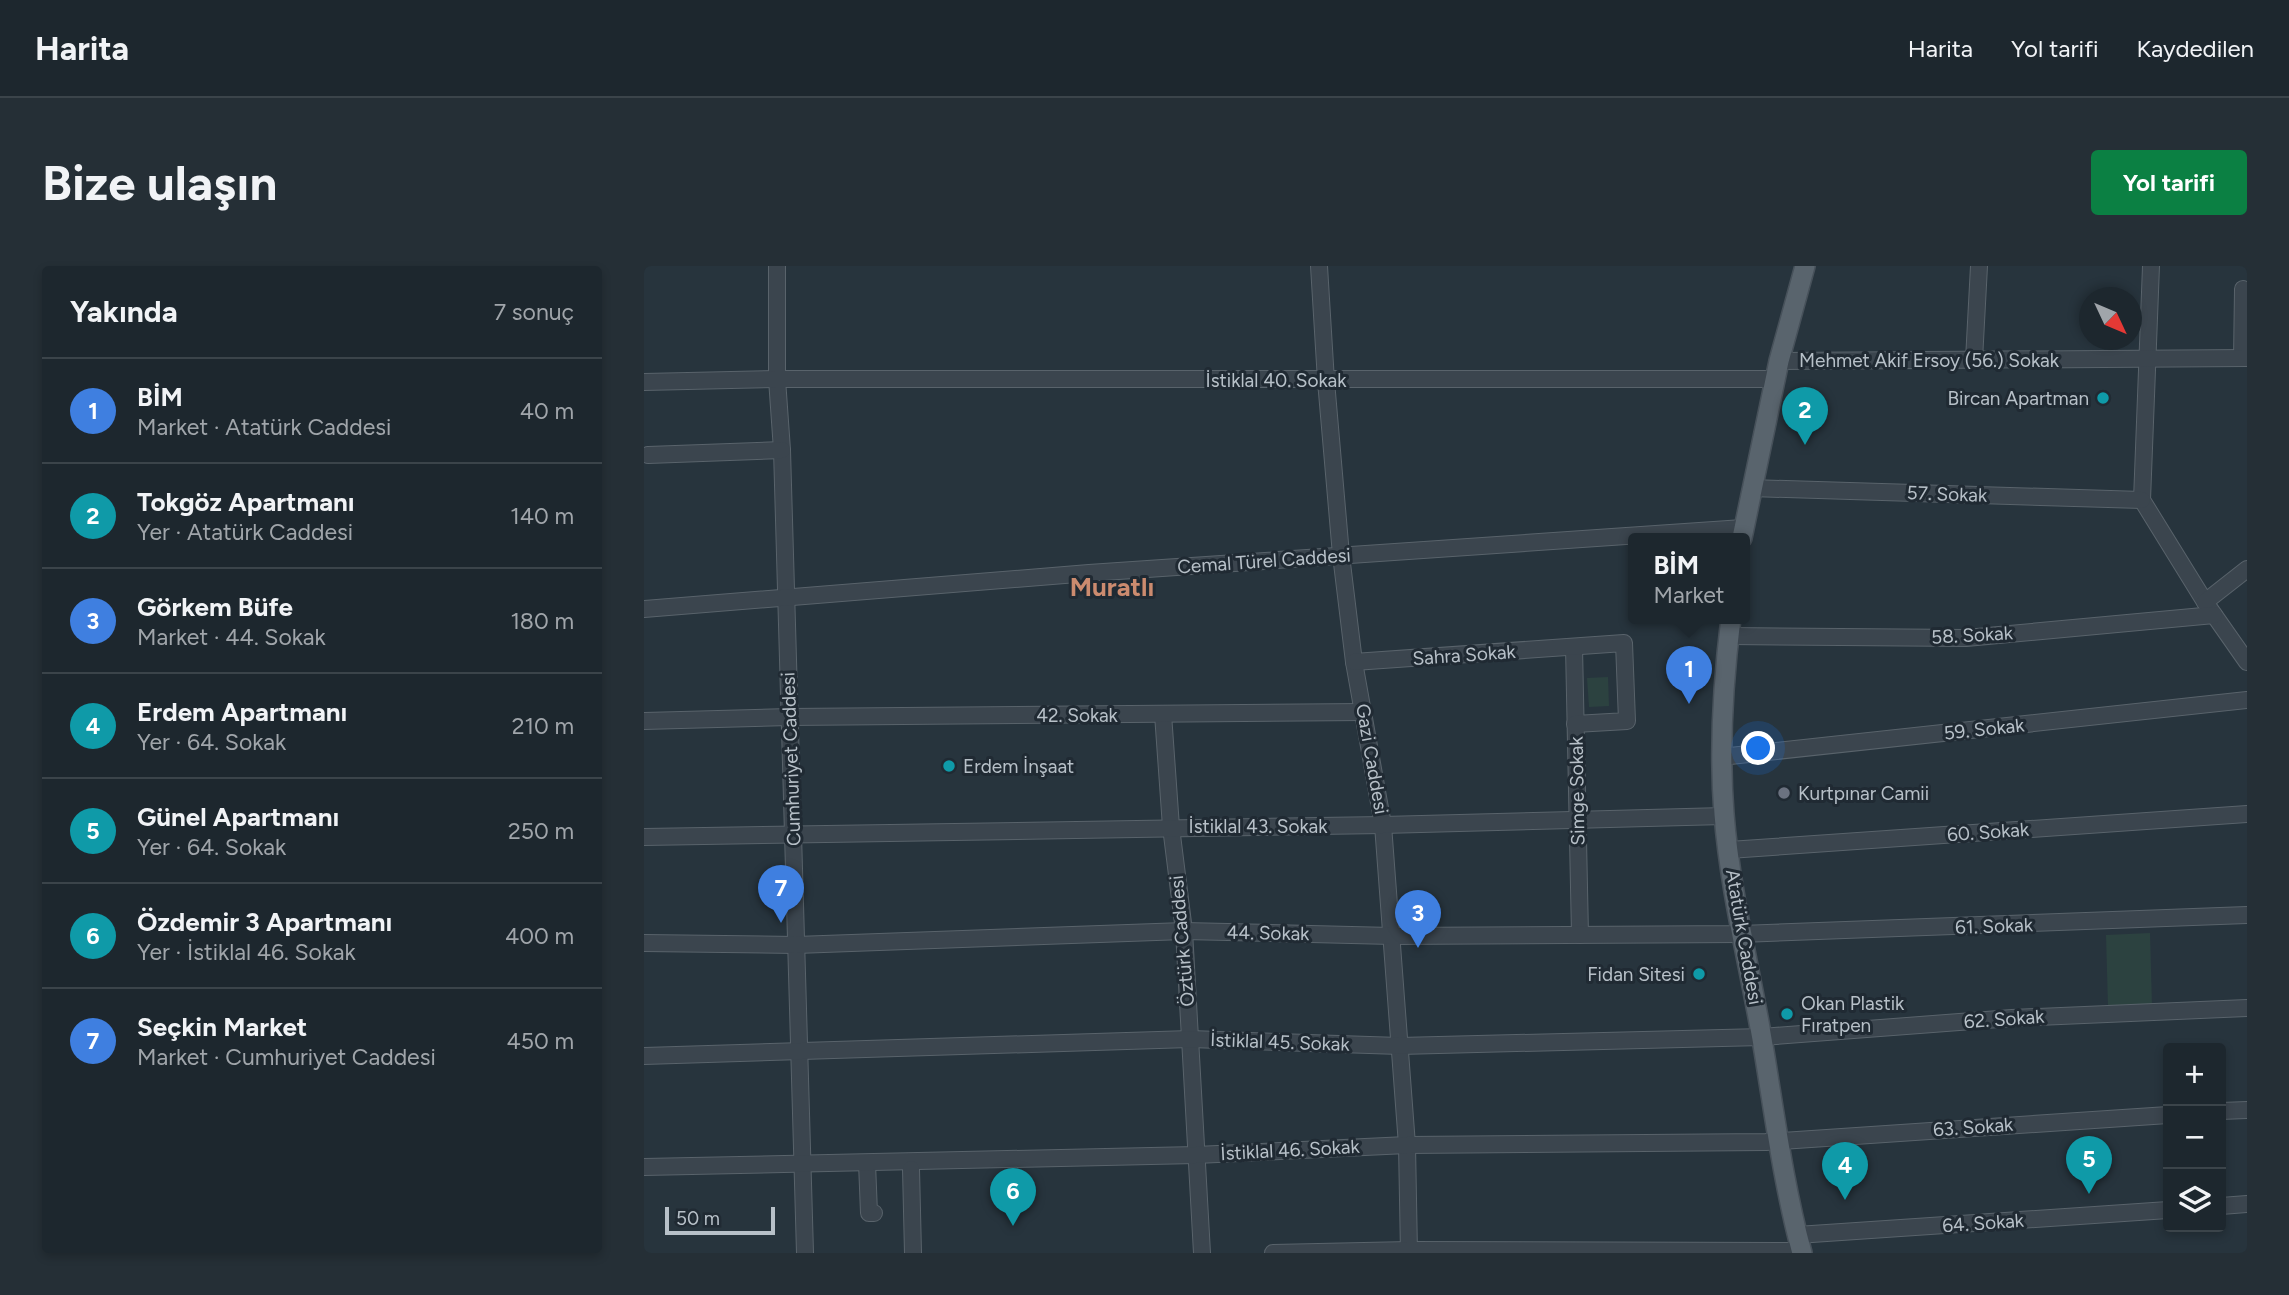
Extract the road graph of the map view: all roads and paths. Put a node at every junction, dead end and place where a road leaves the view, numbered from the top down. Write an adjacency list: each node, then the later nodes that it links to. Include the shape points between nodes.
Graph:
1 (776, 266): 11 (street, Cumhuriyet Caddesi)
2 (1320, 266): 12 (street, Gazi Caddesi)
3 (1805, 266): 10 (main road)
4 (1979, 266): 8 (street)
5 (2151, 266): 9 (street)
6 (2243, 289): 7 (street)
7 (2245, 358): 9 (street, Mehmet Akif Ersoy (56.) Sokak)
8 (1974, 360): 9 (street, Mehmet Akif Ersoy (56.) Sokak); 10 (street, Mehmet Akif Ersoy (56.) Sokak)
9 (2146, 360): 17 (street)
10 (1777, 370): 12 (street, İstiklal 40. Sokak); 16 (main road)
11 (778, 379): 12 (street, İstiklal 40. Sokak); 13 (street, İstiklal 40. Sokak); 14 (street, Cumhuriyet Caddesi)
12 (1326, 381): 20 (street, Gazi Caddesi)
13 (644, 382)
14 (782, 450): 15 (street); 22 (street, Cumhuriyet Caddesi)
15 (648, 455)
16 (1751, 488): 17 (street, 57. Sokak); 18 (main road)
17 (2142, 500): 24 (street)
18 (1743, 533)
19 (1628, 539): 20 (street, Cemal Türel Caddesi)
20 (1341, 555): 22 (street, Cemal Türel Caddesi); 27 (street, Gazi Caddesi)
21 (2247, 569): 24 (street)
22 (786, 596): 23 (street, Cemal Türel Caddesi); 32 (street, Cumhuriyet Caddesi)
23 (644, 609)
24 (2209, 609): 25 (street, 58. Sokak, via 1966,638); 28 (street)
25 (1730, 627): 35 (main road, Atatürk Caddesi)
26 (1574, 647): 27 (street, Sahra Sokak); 34 (street, Simge Sokak); 34 (street, Sahra Sokak, via 1625,643 1627,721)
27 (1354, 662): 30 (street, Gazi Caddesi)
28 (2247, 662)
29 (2247, 700): 35 (street, 59. Sokak)
30 (1364, 712): 31 (street, 42. Sokak); 39 (street, Gazi Caddesi)
31 (1163, 714): 32 (street, 42. Sokak); 40 (street, Öztürk Caddesi)
32 (789, 717): 33 (street, 42. Sokak); 41 (street, Cumhuriyet Caddesi)
33 (644, 721)
34 (1575, 724): 38 (street, Simge Sokak)
35 (1721, 757): 37 (main road, Atatürk Caddesi)
36 (2247, 814): 43 (street, 60. Sokak)
37 (1724, 816): 38 (street, İstiklal 43. Sokak); 43 (main road, Atatürk Caddesi)
38 (1577, 820): 39 (street, İstiklal 43. Sokak); 46 (street, Simge Sokak)
39 (1383, 825): 40 (street, İstiklal 43. Sokak); 48 (street, Gazi Caddesi)
40 (1171, 827): 41 (street, İstiklal 43. Sokak); 45 (street, Öztürk Caddesi)
41 (793, 833): 42 (street, İstiklal 43. Sokak); 50 (street, Cumhuriyet Caddesi)
42 (644, 837)
43 (1728, 850): 47 (main road, Atatürk Caddesi)
44 (2247, 915): 47 (street, 61. Sokak)
45 (1184, 931): 48 (street, 44. Sokak); 50 (street, 44. Sokak); 53 (street, Öztürk Caddesi)
46 (1580, 934): 47 (street, 44. Sokak); 48 (street, 44. Sokak)
47 (1741, 934): 52 (main road, Atatürk Caddesi)
48 (1392, 936): 54 (street, Gazi Caddesi)
49 (644, 943): 50 (street, 44. Sokak)
50 (796, 945): 55 (street, Cumhuriyet Caddesi)
51 (2247, 1008): 52 (street, 62. Sokak, via 2012,1018)
52 (1762, 1037): 54 (street, İstiklal 45. Sokak); 60 (main road, Atatürk Caddesi)
53 (1190, 1040): 54 (street, İstiklal 45. Sokak); 55 (street, İstiklal 45. Sokak); 62 (street, Öztürk Caddesi)
54 (1400, 1046): 61 (street, Gazi Caddesi)
55 (799, 1053): 56 (street, İstiklal 45. Sokak); 64 (street, Cumhuriyet Caddesi)
56 (644, 1056)
57 (2247, 1110): 58 (street)
58 (2226, 1111)
59 (2163, 1115): 60 (street, 63. Sokak)
60 (1779, 1140): 61 (street, İstiklal 46. Sokak); 71 (main road, Atatürk Caddesi)
61 (1407, 1145): 62 (street, İstiklal 46. Sokak); 72 (street, Gazi Caddesi)
62 (1196, 1155): 63 (street, İstiklal 46. Sokak); 75 (street, Öztürk Caddesi)
63 (867, 1163): 64 (street, İstiklal 46. Sokak); 70 (street, via 869,1213)
64 (802, 1164): 65 (street, İstiklal 46. Sokak); 73 (street, Cumhuriyet Caddesi)
65 (644, 1167)
66 (911, 1169): 74 (street)
67 (2247, 1204): 68 (street)
68 (2226, 1206)
69 (2163, 1210): 71 (street, 64. Sokak)
70 (874, 1213)
71 (1800, 1246): 72 (street, 64. Sokak)
72 (1409, 1252): 76 (street, 64. Sokak)
73 (804, 1253)
74 (913, 1253)
75 (1202, 1253)
76 (1273, 1253)

